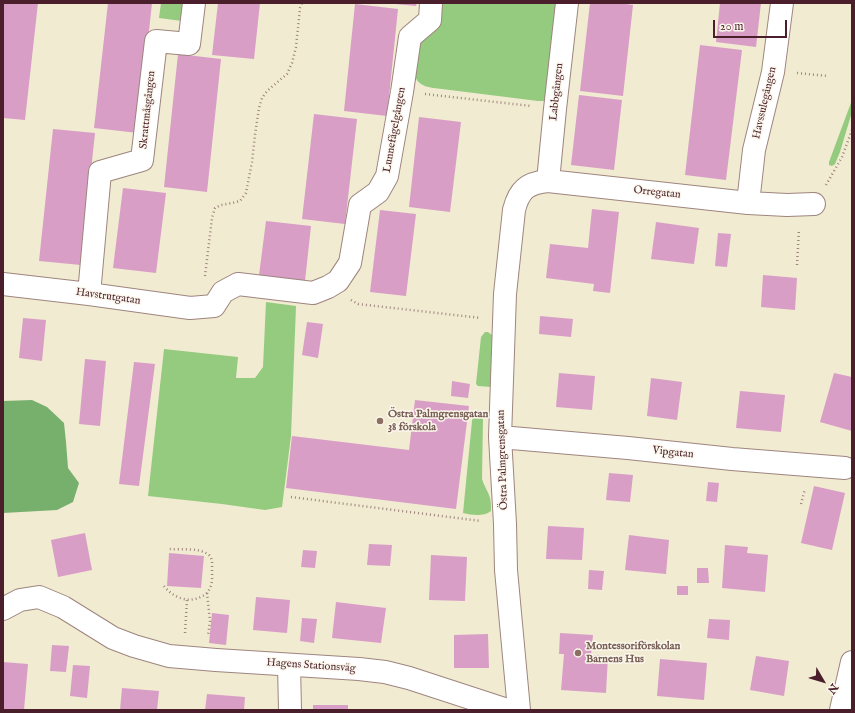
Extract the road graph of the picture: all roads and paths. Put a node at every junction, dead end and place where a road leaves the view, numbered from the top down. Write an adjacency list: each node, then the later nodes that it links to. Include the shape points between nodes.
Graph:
1 (194, 3): 18 (street, Skrattmåsgången, via 189,44 156,41 142,160 100,172)
2 (302, 3): 19 (path, via 292,63 287,74 266,91 259,108 246,193 240,201 216,208 212,218 204,276)
3 (431, 3): 8 (street, Lunnefågelgången, via 430,20 410,37)
4 (567, 3): 9 (street, Labbgången)
5 (782, 3): 6 (street, Havssulegången)
6 (773, 72): 7 (path); 12 (street, Havssulegången, via 754,150)
7 (828, 76)
8 (402, 92): 9 (path); 17 (street, Lunnefågelgången, via 387,176 378,192 360,205 350,263 338,281)
9 (554, 109): 11 (street, Labbgången)
10 (852, 130): 13 (path, via 842,157)
11 (548, 181): 12 (street, Orregatan); 14 (street, Orregatan, via 528,187 520,194)
12 (748, 203): 13 (street, Orregatan)
13 (814, 204): 15 (path, via 799,220)
14 (514, 210): 20 (street, Östra Palmgrensgatan)
15 (797, 265)
16 (3, 284): 18 (street, Havstrutgatan)
17 (328, 287): 19 (street, Lunnefågelgången, via 313,292 238,284 223,292); 20 (path, via 358,304)
18 (89, 294): 19 (street, Havstrutgatan, via 190,308)
19 (214, 306)
20 (504, 320): 21 (street, Östra Palmgrensgatan)
21 (500, 437): 22 (street, Vipgatan); 24 (street, Östra Palmgrensgatan)
22 (845, 468)
23 (291, 496): 24 (path)
24 (505, 524): 36 (street, Östra Palmgrensgatan, via 506,570)
25 (170, 549): 27 (path, via 198,550 210,556 212,582)
26 (164, 586): 28 (path, via 172,594)
27 (207, 593): 28 (path, via 197,599); 30 (path, via 210,621)
28 (187, 600): 31 (path)
29 (3, 609): 31 (street, Hagens Stationsväg, via 20,600 39,597 63,607 112,638 169,656)
30 (208, 636)
31 (184, 656): 33 (street, Hagens Stationsväg)
32 (852, 662): 37 (street)
33 (289, 665): 34 (street); 35 (street, Hagens Stationsväg, via 385,672)
34 (290, 710)
35 (507, 710)
36 (519, 710)
37 (841, 710)

